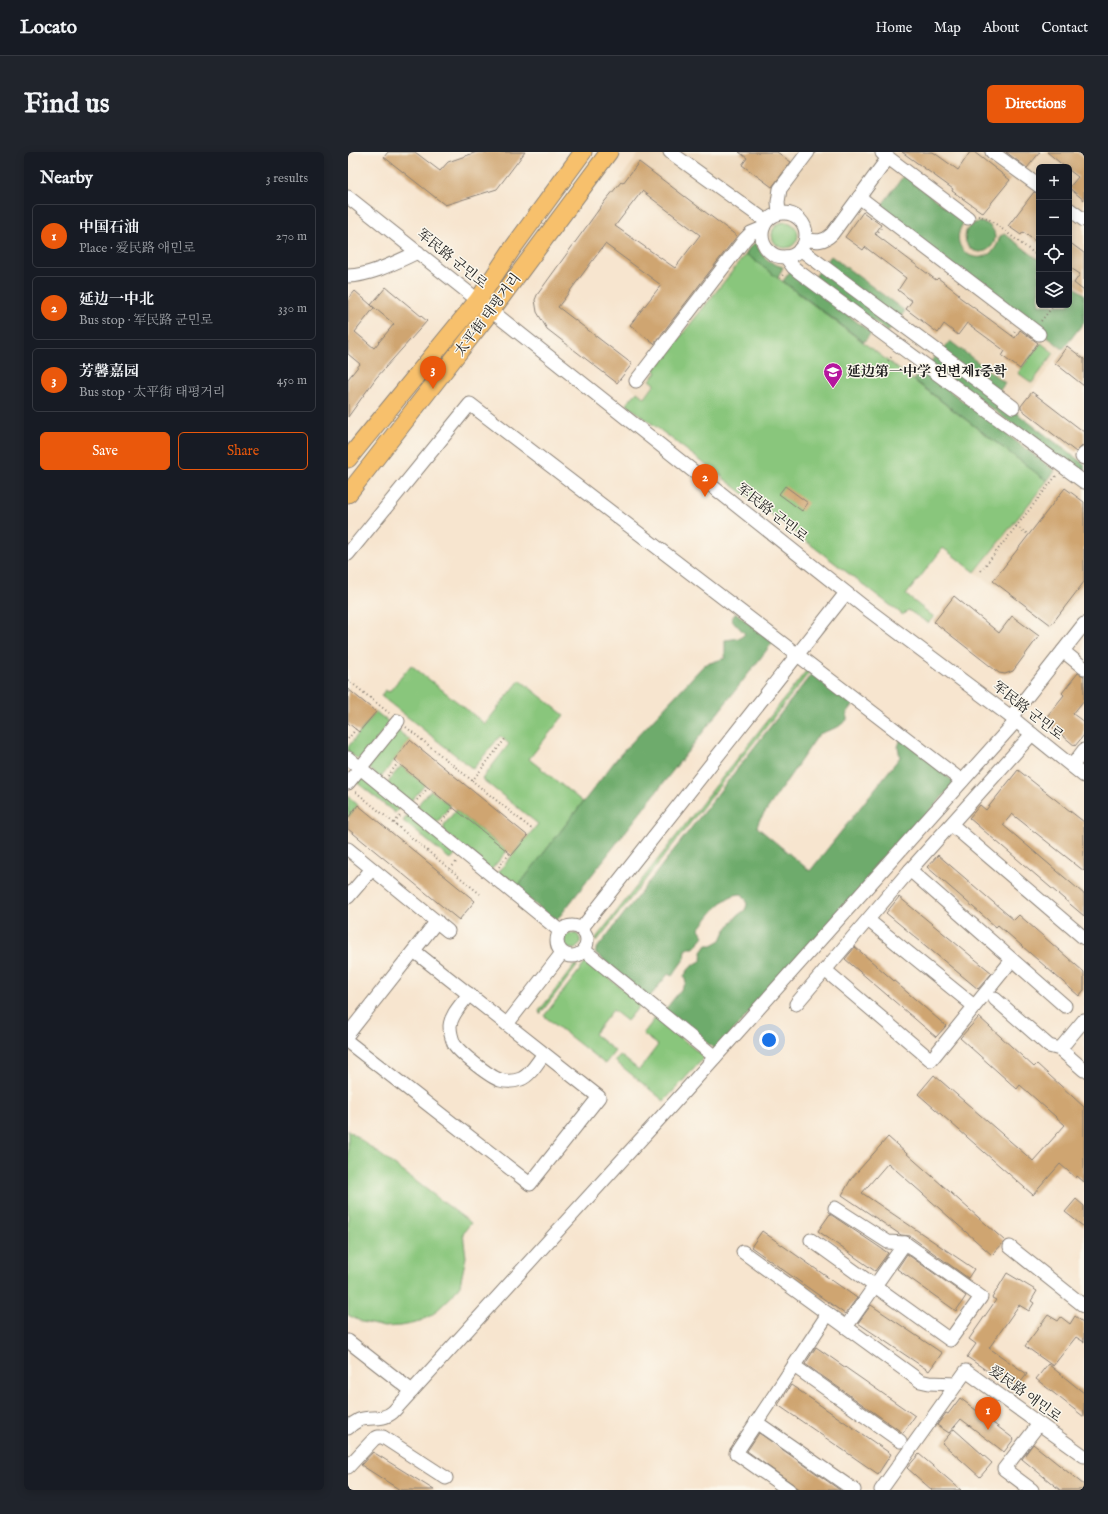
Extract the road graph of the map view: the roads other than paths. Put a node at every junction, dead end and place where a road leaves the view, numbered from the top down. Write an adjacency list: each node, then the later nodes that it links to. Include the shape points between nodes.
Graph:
1 (583, 152): 19 (main road, 太平街 태평거리)
2 (609, 152): 20 (main road, 太平街 태평거리)
3 (670, 152): 14 (street)
4 (808, 152): 11 (street, via 780,189)
5 (992, 152): 7 (street)
6 (884, 155): 9 (street); 12 (street)
7 (1036, 184)
8 (348, 197): 16 (street, 军民路 군민로)
9 (859, 197): 15 (street, via 827,239); 21 (street)
10 (1072, 210): 13 (street)
11 (778, 213): 14 (street); 15 (street, via 793,214 804,224 806,232)
12 (968, 218)
13 (1084, 220)
14 (765, 224): 17 (street, via 762,235 767,248 778,256); 22 (street, via 745,239)
15 (803, 244): 17 (street, via 792,255); 23 (street)
16 (418, 252): 18 (street, via 377,270 358,276); 19 (street, 军民路 군민로)
17 (786, 257): 27 (street, via 799,272)
18 (348, 276)
19 (478, 300): 20 (street, 军民路 군민로); 26 (main road, 太平街 태평거리)
20 (491, 311): 28 (main road, 太平街 태평거리); 30 (street, 军民路 군민로)
21 (1037, 332)
22 (636, 381)
23 (1013, 407)
24 (1084, 454): 25 (street)
25 (1084, 458)
26 (348, 459)
27 (1084, 482)
28 (348, 494)
29 (348, 554): 33 (street, via 470,404)
30 (846, 593): 33 (street); 35 (street, 军民路 군민로)
31 (1084, 624): 32 (street)
32 (1063, 651): 34 (street); 35 (street)
33 (797, 655): 43 (street); 52 (street)
34 (1084, 668)
35 (1014, 719): 37 (street, 军民路 군민로); 43 (street)
36 (398, 721): 41 (street)
37 (1032, 734): 40 (street, 军民路 군민로); 45 (street)
38 (1084, 750): 40 (street)
39 (348, 758): 41 (street)
40 (1072, 766): 42 (street, 军民路 군민로)
41 (360, 768): 44 (street); 54 (street)
42 (1084, 776)
43 (962, 781): 72 (street)
44 (351, 787)
45 (952, 825): 48 (street); 55 (street)
46 (348, 849): 47 (street)
47 (372, 869): 49 (street); 51 (street)
48 (910, 870): 50 (street); 59 (street)
49 (348, 897)
50 (868, 920): 60 (street); 64 (street)
51 (437, 921): 53 (street); 57 (street)
52 (581, 929): 54 (street, via 572,926); 56 (street, via 587,942)
53 (448, 931)
54 (560, 932): 58 (street, via 557,940)
55 (1084, 938)
56 (584, 950): 58 (street, via 576,956); 72 (street)
57 (414, 951): 61 (street); 68 (street)
58 (562, 953): 67 (street)
59 (1012, 960): 64 (street); 65 (street)
60 (825, 970): 63 (street); 64 (street, via 931,1060)
61 (469, 994): 67 (street); 71 (street, via 453,1015 451,1036 468,1057 491,1076 510,1081 522,1078 528,1075)
62 (995, 999): 70 (street, via 1048,1046)
63 (796, 1004)
64 (974, 1006)
65 (1065, 1006)
66 (1084, 1020): 70 (street)
67 (507, 1024): 71 (street)
68 (348, 1034)
69 (348, 1042): 71 (street, via 530,1184 599,1097)
70 (1060, 1049): 73 (street)
71 (544, 1054)
72 (715, 1057): 86 (street)
73 (1084, 1070)
74 (835, 1208): 76 (street, via 888,1242)
75 (811, 1240): 79 (street)
76 (905, 1243): 79 (street); 79 (street, via 981,1297 950,1340)
77 (1010, 1247): 80 (street)
78 (743, 1252): 81 (street)
79 (875, 1286): 82 (street)
80 (1084, 1306)
81 (828, 1314): 82 (street); 84 (street)
82 (846, 1328): 85 (street, via 920,1381 929,1384)
83 (348, 1341): 86 (street)
84 (794, 1366): 87 (street); 90 (street)
85 (956, 1384): 88 (street, 爱民路 애민로, via 966,1371); 96 (street)
86 (412, 1391): 89 (street, via 388,1416 359,1420)
87 (756, 1422): 94 (street, via 736,1452); 95 (street)
88 (1039, 1424): 91 (street, 爱民路 애민로); 97 (street, via 1004,1469)
89 (348, 1428)
90 (900, 1441)
91 (1084, 1456)
92 (348, 1467): 93 (street, via 368,1444 378,1437 383,1437)
93 (446, 1478)
94 (789, 1490)
95 (854, 1490)
96 (881, 1490)
97 (1032, 1490)

